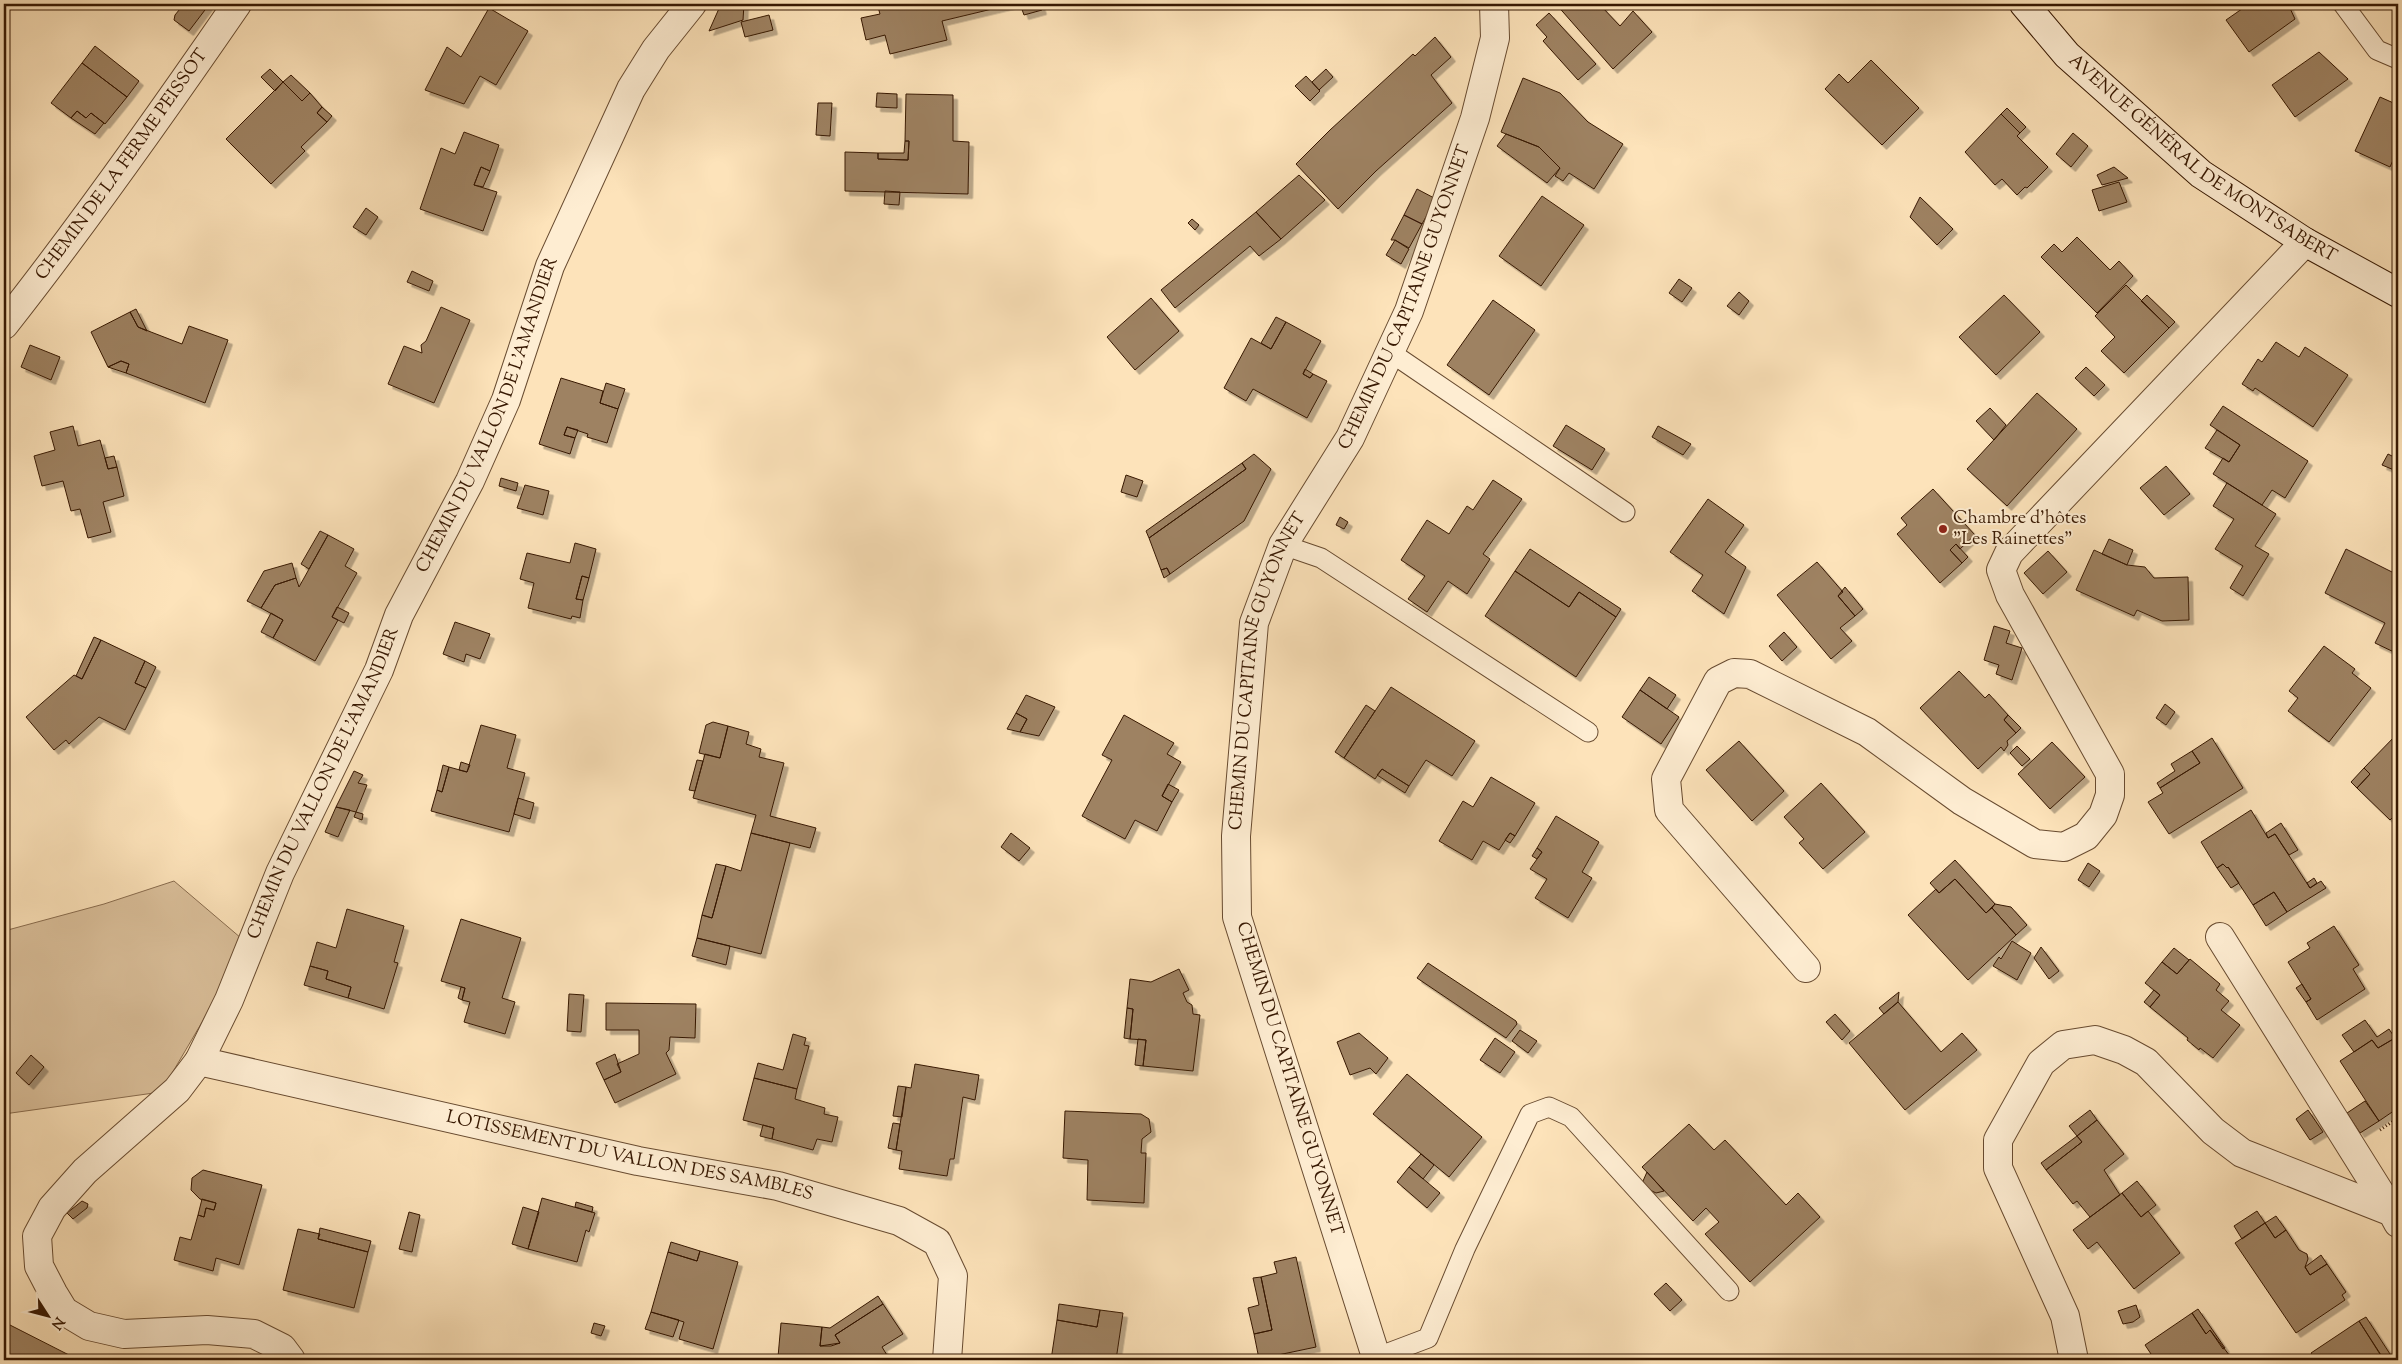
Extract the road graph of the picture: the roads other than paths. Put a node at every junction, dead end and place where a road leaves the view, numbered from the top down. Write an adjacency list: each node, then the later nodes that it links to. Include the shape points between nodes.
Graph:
1 (237, 4): 9 (street, CHEMIN DE LA FERME PEISSOT, via 146,136)
2 (692, 4): 16 (street, CHEMIN DU VALLON DE L'AMANDIER, via 656,49 631,89 550,266 506,400 470,482 399,615 379,670 280,873 229,1000)
3 (1494, 4): 10 (street, CHEMIN DU CAPITAINE GUYONNET, via 1495,38 1475,118 1409,311)
4 (2024, 4): 7 (street, AVENUE GÉNÉRAL DE MONTSABERT, via 2067,55 2201,174)
5 (2343, 4): 6 (lane, via 2377,50)
6 (2398, 59)
7 (2305, 242): 8 (street, AVENUE GÉNÉRAL DE MONTSABERT); 15 (street, via 2009,553 2001,570 2010,595 2110,774 2110,795 2103,815 2086,836 2064,847 2035,844 1962,801 1866,732 1750,674 1734,673 1718,681 1666,779 1669,810)
8 (2398, 293)
9 (4, 325)
10 (1390, 352): 11 (lane); 12 (street, CHEMIN DU CAPITAINE GUYONNET, via 1350,438)
11 (1625, 512)
12 (1283, 545): 13 (lane, via 1321,558); 21 (street, CHEMIN DU CAPITAINE GUYONNET, via 1254,623 1236,836 1237,917)
13 (1588, 732)
14 (2220, 937): 17 (street)
15 (1806, 968)
16 (198, 1061): 19 (street, CHEMIN DU VALLON DE L'AMANDIER, via 177,1090 85,1171 52,1208 37,1236 39,1266 64,1311 89,1326 124,1334 207,1330 254,1334 282,1348); 20 (street, LOTISSEMENT DU VALLON DES SAMBLES, via 638,1161 778,1186 899,1221 937,1242 952,1276)
17 (2395, 1218): 22 (street, via 2242,1153 2213,1131 2146,1062 2124,1050 2095,1040 2063,1045 2041,1063 1998,1140 1998,1168 2065,1316)
18 (1729, 1291): 21 (lane, via 1571,1117 1549,1107 1530,1114 1465,1249 1428,1338)
19 (291, 1360)
20 (947, 1360)
21 (1377, 1360)
22 (2074, 1360)

